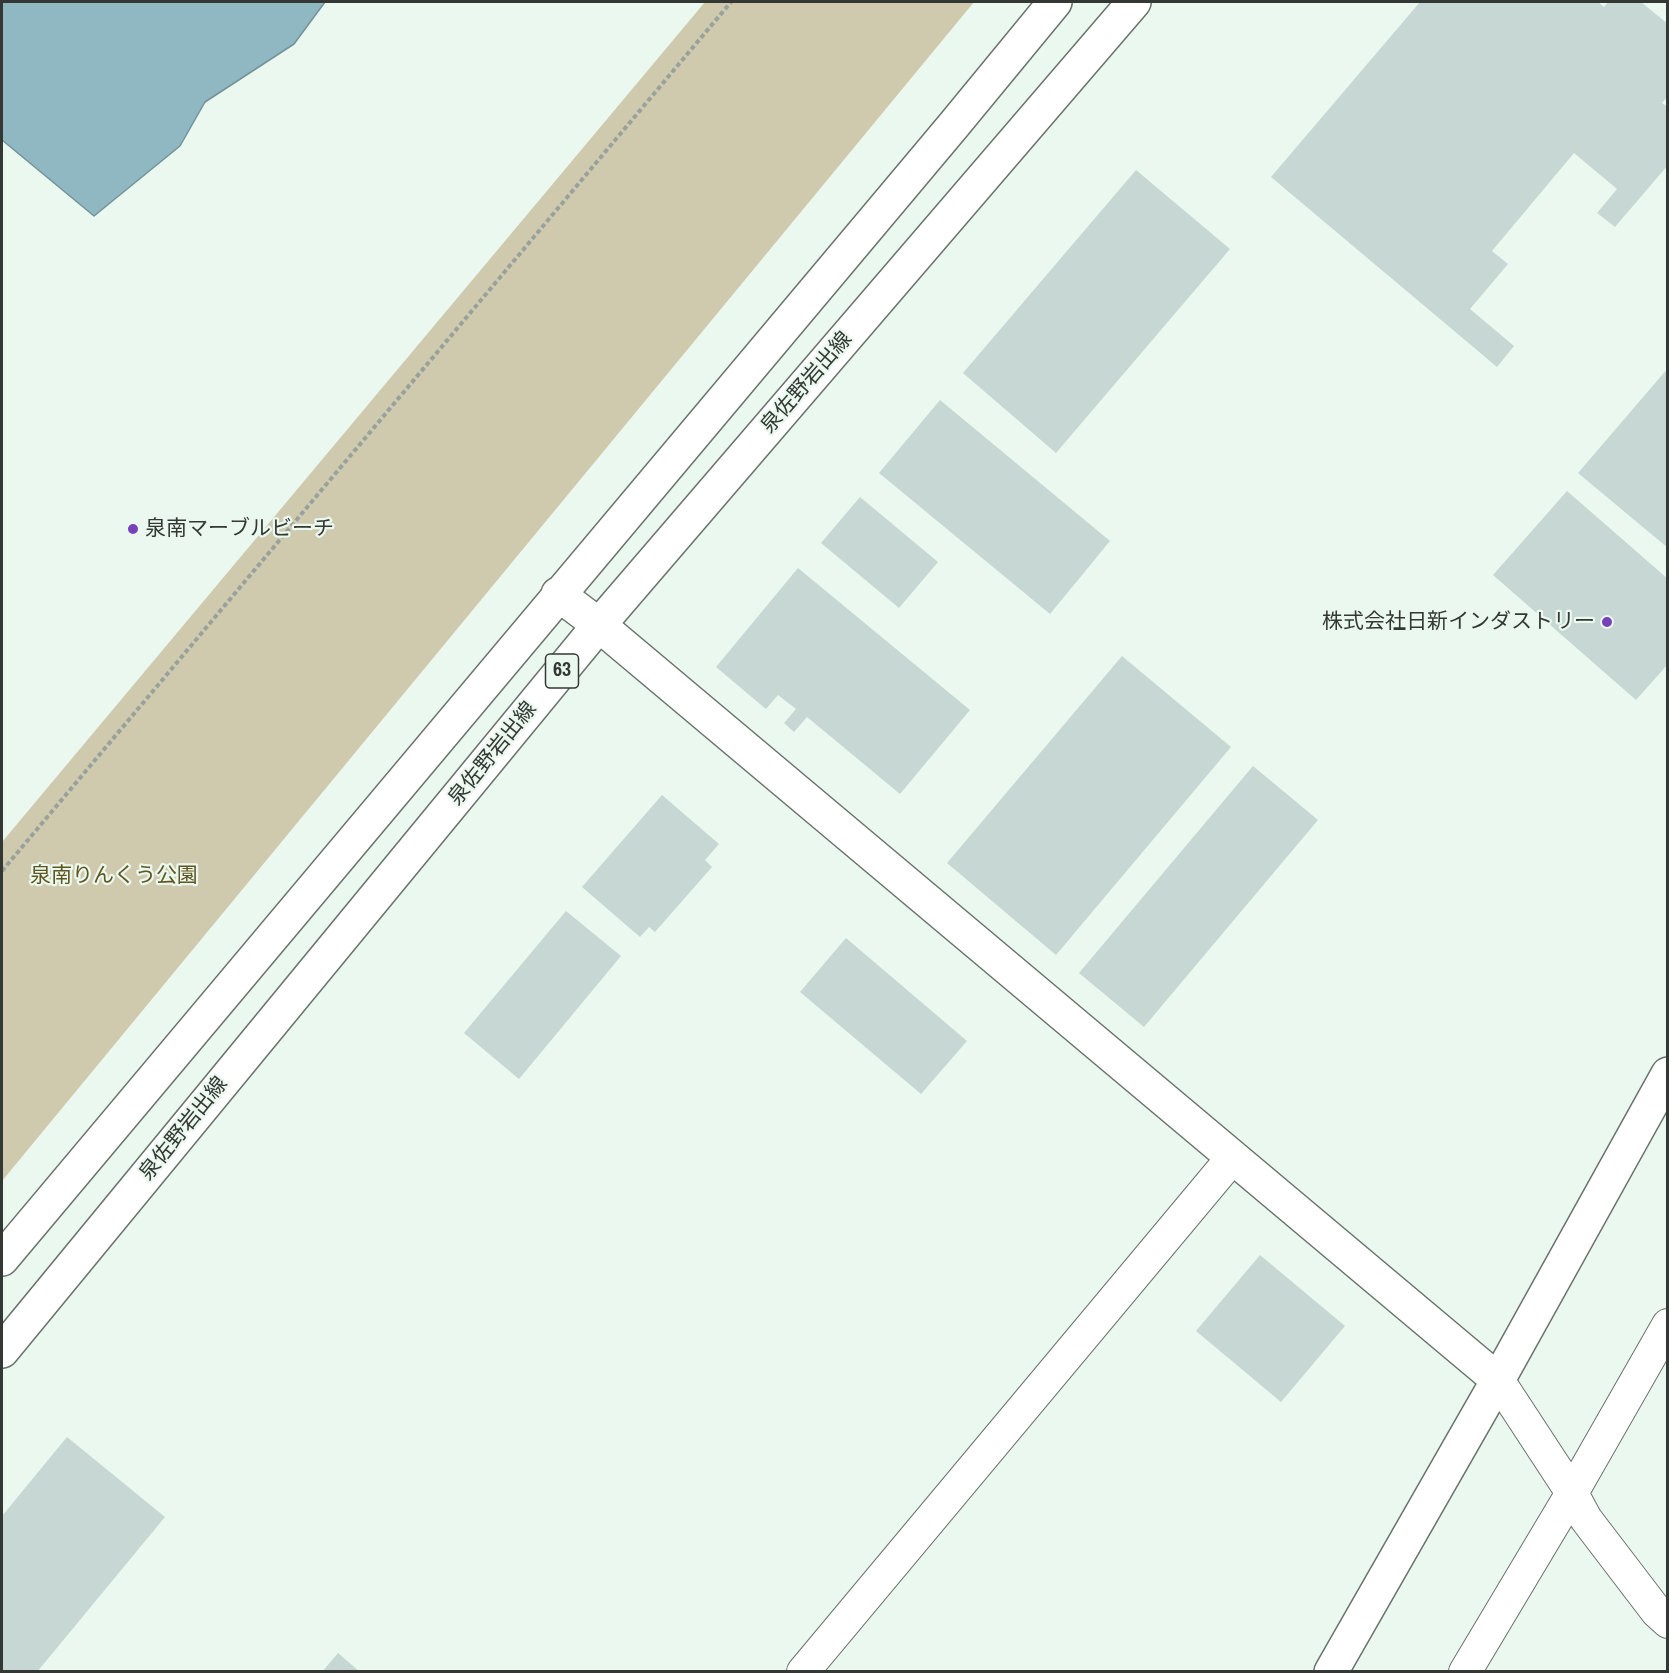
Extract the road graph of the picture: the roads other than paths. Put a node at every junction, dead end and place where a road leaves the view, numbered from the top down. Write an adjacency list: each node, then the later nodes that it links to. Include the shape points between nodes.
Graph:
1 (1055, 2): 3 (main road, 63)
2 (1134, 2): 4 (main road, 泉佐野岩出線 / 63)
3 (558, 594): 4 (main road); 7 (main road, 63)
4 (599, 626): 6 (main road); 9 (main road, 泉佐野岩出線 / 63)
5 (1668, 1074): 10 (main road)
6 (1233, 1157): 10 (main road); 13 (street)
7 (2, 1259)
8 (1668, 1325): 11 (street)
9 (2, 1351)
10 (1498, 1380): 11 (street); 14 (main road)
11 (1572, 1493): 12 (street, via 1586,1519); 15 (street)
12 (1668, 1622)
13 (803, 1671)
14 (1331, 1671)
15 (1465, 1671)

